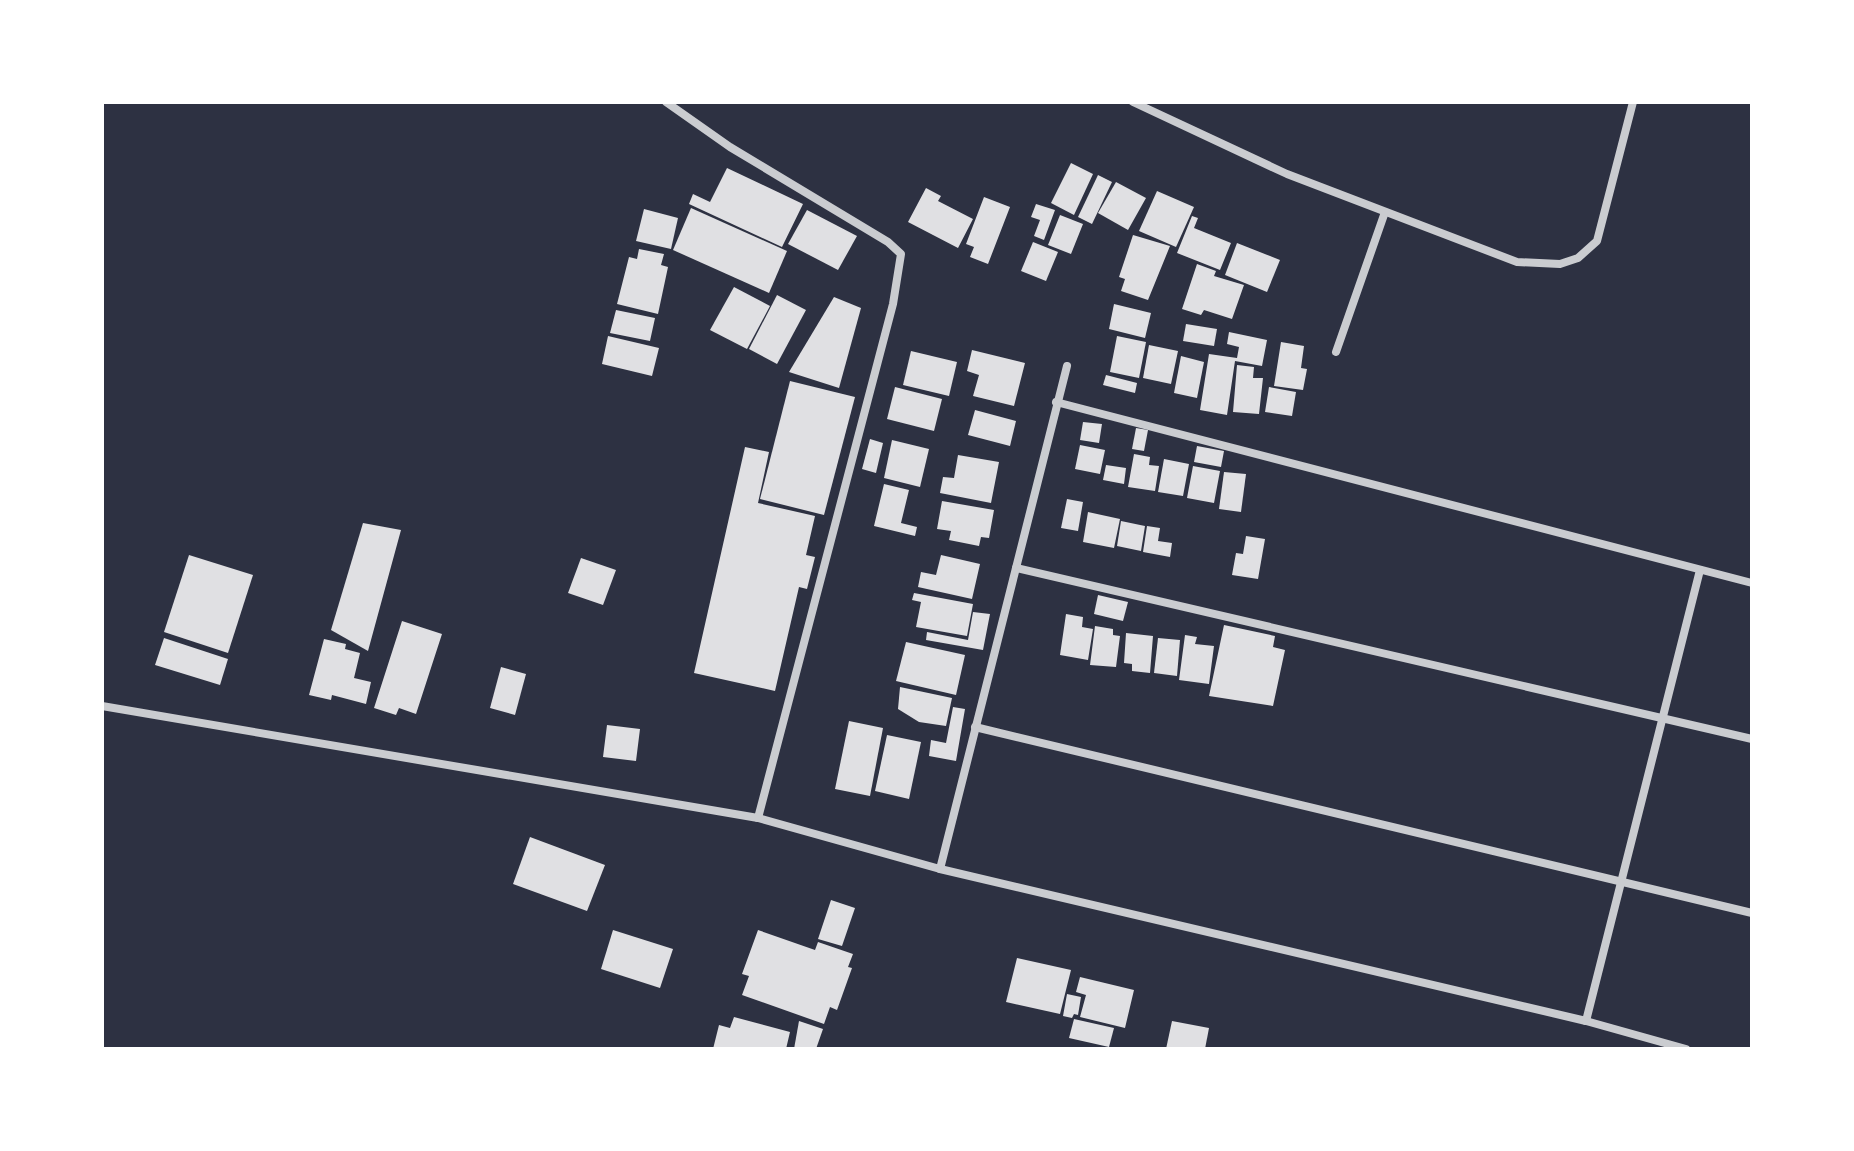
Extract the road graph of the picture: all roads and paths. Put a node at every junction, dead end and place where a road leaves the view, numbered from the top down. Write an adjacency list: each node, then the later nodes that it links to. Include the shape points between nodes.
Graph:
1 (666, 102): 15 (street, via 901,254 893,304)
2 (1133, 102): 4 (street, via 1287,174)
3 (1633, 102): 4 (street, via 1597,241 1578,258 1551,265 1517,262)
4 (1385, 212): 5 (street)
5 (1336, 352)
6 (1067, 366): 7 (street)
7 (1056, 402): 8 (street); 9 (street)
8 (1016, 568): 12 (street); 13 (street)
9 (1700, 570): 10 (street); 12 (street)
10 (1752, 583)
11 (102, 706): 15 (street)
12 (1662, 717): 14 (street); 17 (street)
13 (975, 727): 16 (street); 17 (street)
14 (1752, 739)
15 (758, 818): 16 (street)
16 (940, 869): 19 (street)
17 (1621, 881): 18 (street); 19 (street)
18 (1752, 913)
19 (1586, 1021): 20 (street)
20 (1671, 1047): 21 (street)
21 (1686, 1049)

